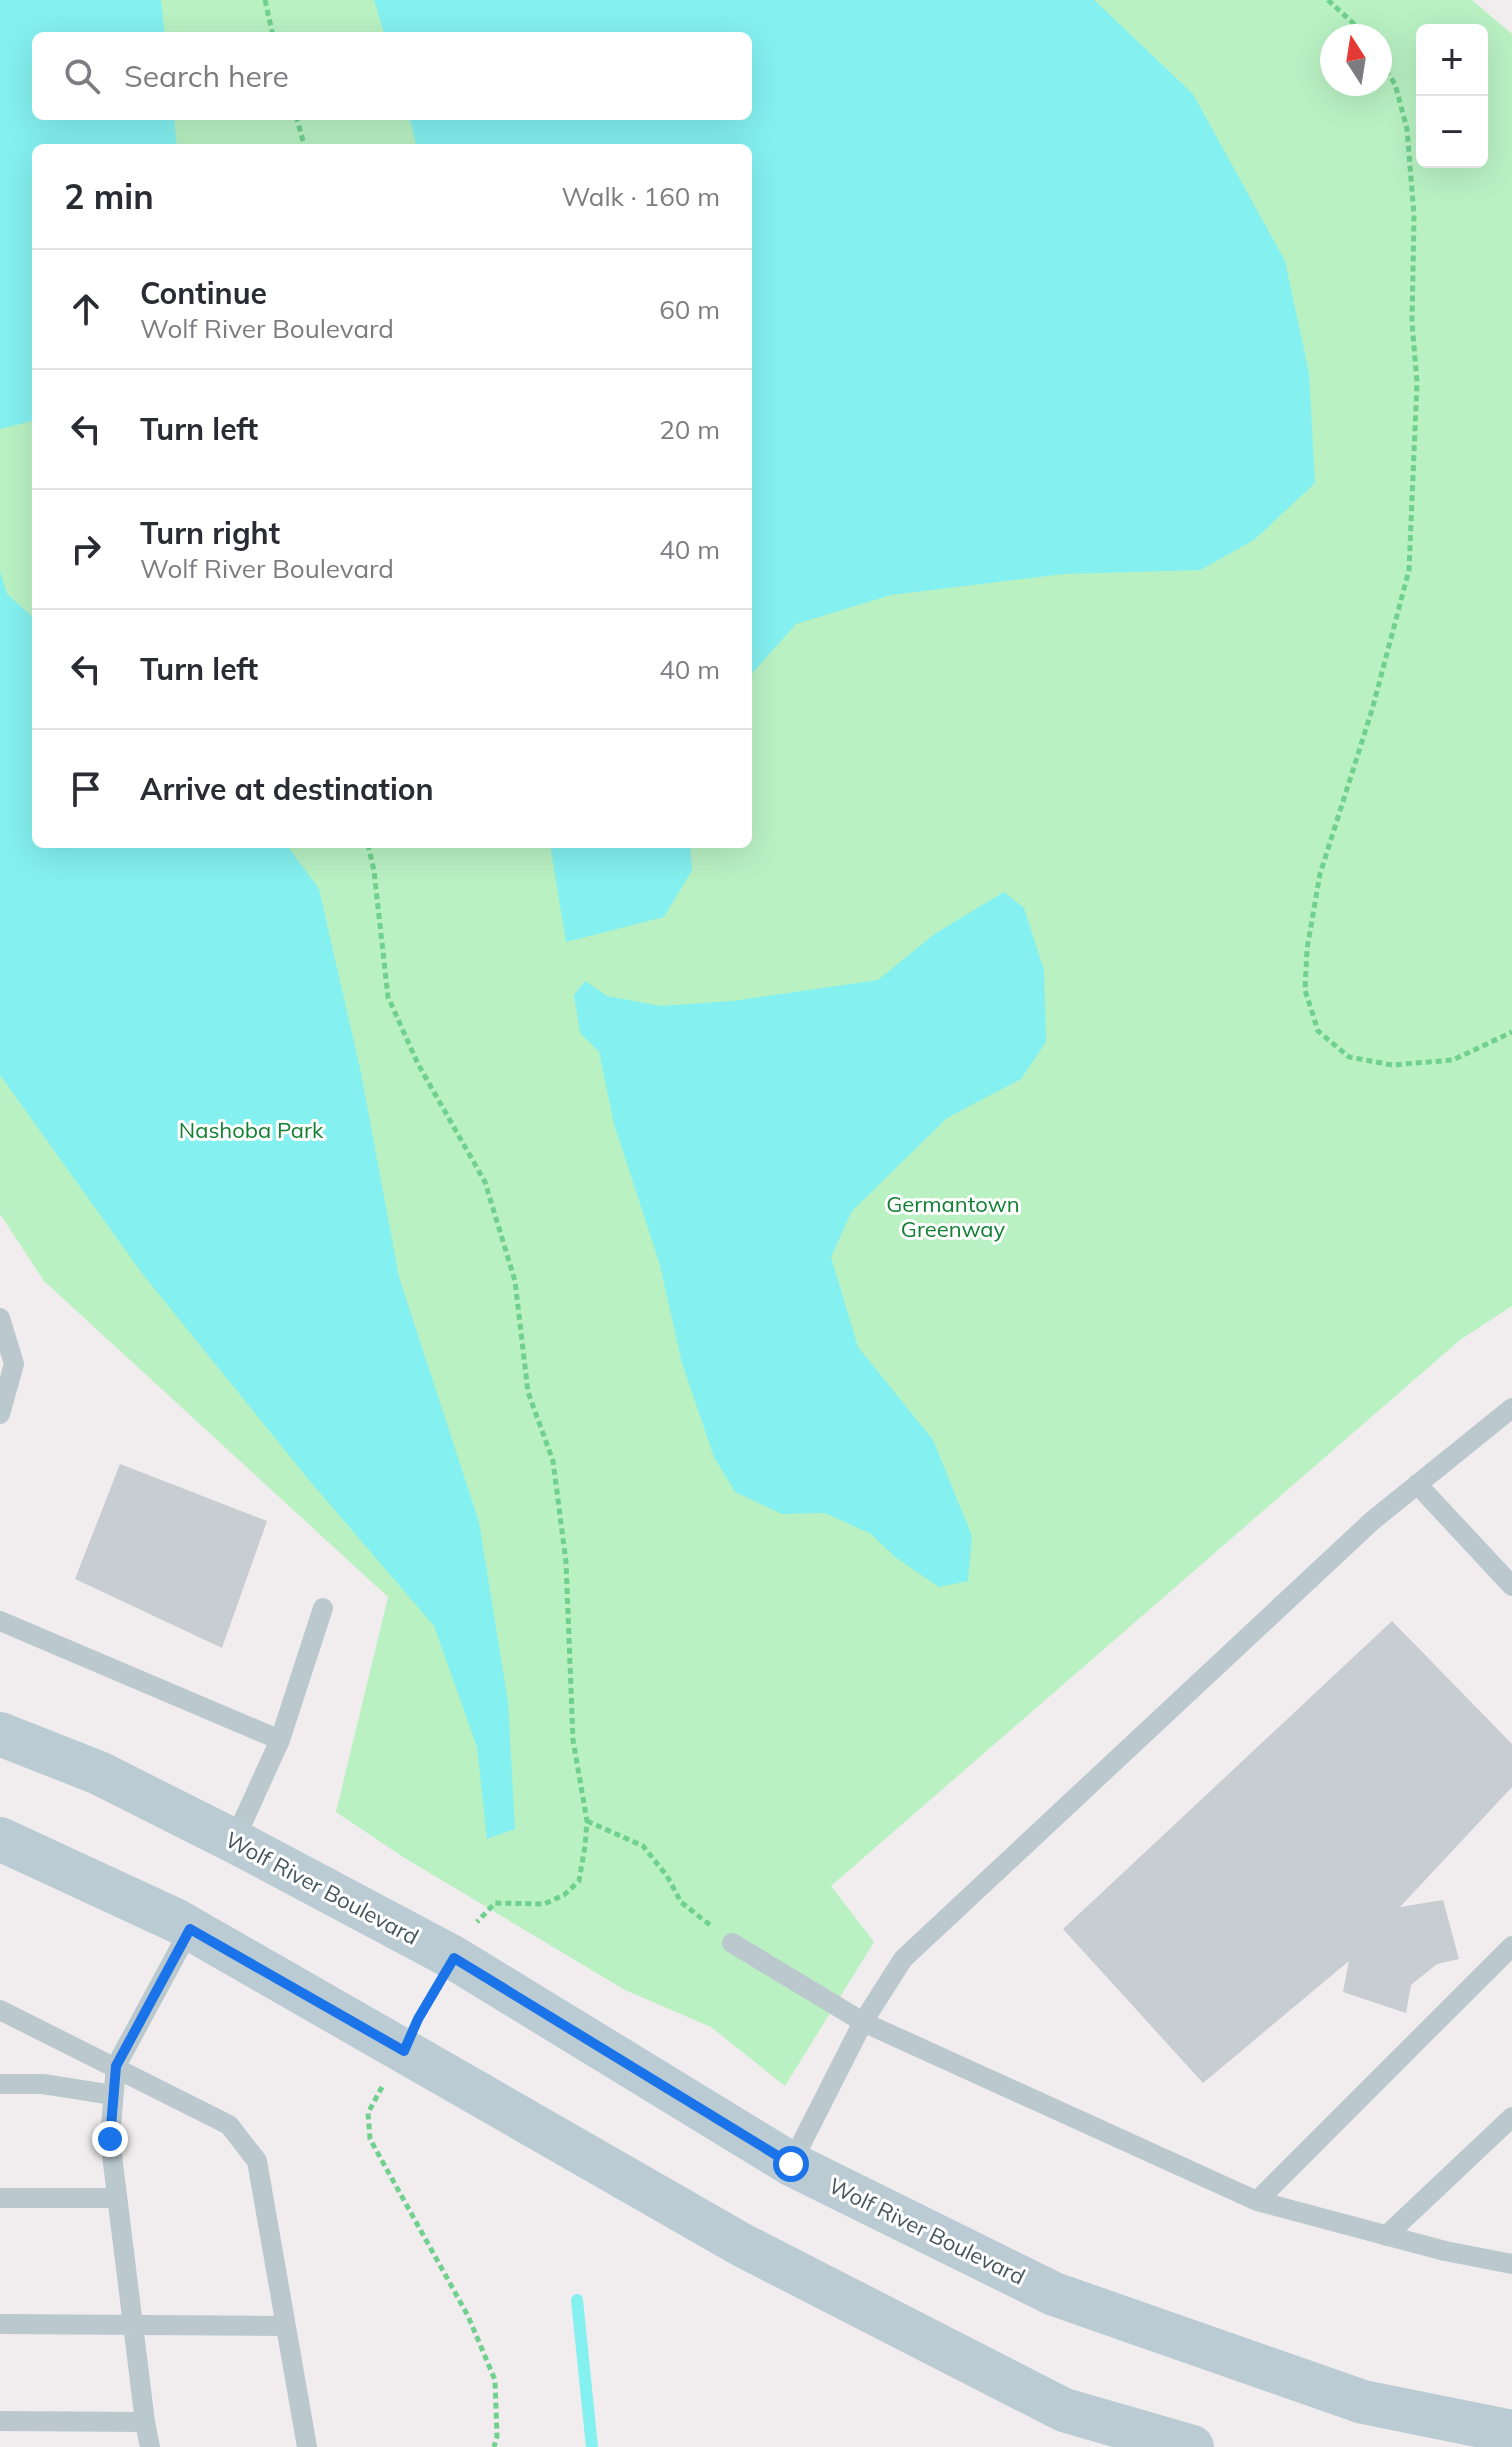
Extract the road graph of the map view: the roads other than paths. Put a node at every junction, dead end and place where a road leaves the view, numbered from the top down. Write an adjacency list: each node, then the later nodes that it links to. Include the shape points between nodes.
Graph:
1 (0, 1318): 3 (lane, via 14,1364)
2 (1512, 1408): 4 (lane)
3 (0, 1414)
4 (1417, 1484): 5 (lane); 16 (lane, via 1360,1531 903,1959)
5 (1512, 1586)
6 (323, 1608): 9 (lane)
7 (0, 1621): 9 (lane)
8 (0, 1734): 11 (main road, Wolf River Boulevard, via 99,1773)
9 (280, 1740): 11 (lane)
10 (0, 1839): 12 (main road)
11 (234, 1841): 21 (main road, Wolf River Boulevard, via 454,1958)
12 (190, 1929): 17 (lane); 35 (main road, via 742,2245 1064,2410)
13 (732, 1943): 16 (lane)
14 (1512, 1946): 24 (lane)
15 (0, 2010): 17 (lane)
16 (863, 2022): 21 (lane); 24 (lane)
17 (116, 2066): 19 (lane); 29 (lane, via 229,2125 257,2161)
18 (0, 2084): 19 (lane, via 43,2084)
19 (113, 2095): 23 (lane, via 110,2139)
20 (1512, 2117): 25 (lane)
21 (791, 2164): 32 (main road, Wolf River Boulevard, via 1054,2294 1363,2402)
22 (0, 2198): 23 (lane)
23 (117, 2198): 28 (lane)
24 (1257, 2201): 25 (lane)
25 (1386, 2236): 26 (lane)
26 (1512, 2264)
27 (0, 2324): 28 (lane)
28 (133, 2325): 29 (lane); 31 (lane)
29 (286, 2326): 34 (lane)
30 (0, 2421): 31 (lane)
31 (145, 2422): 33 (lane)
32 (1512, 2432)
33 (150, 2447)
34 (307, 2447)
35 (1192, 2447)

